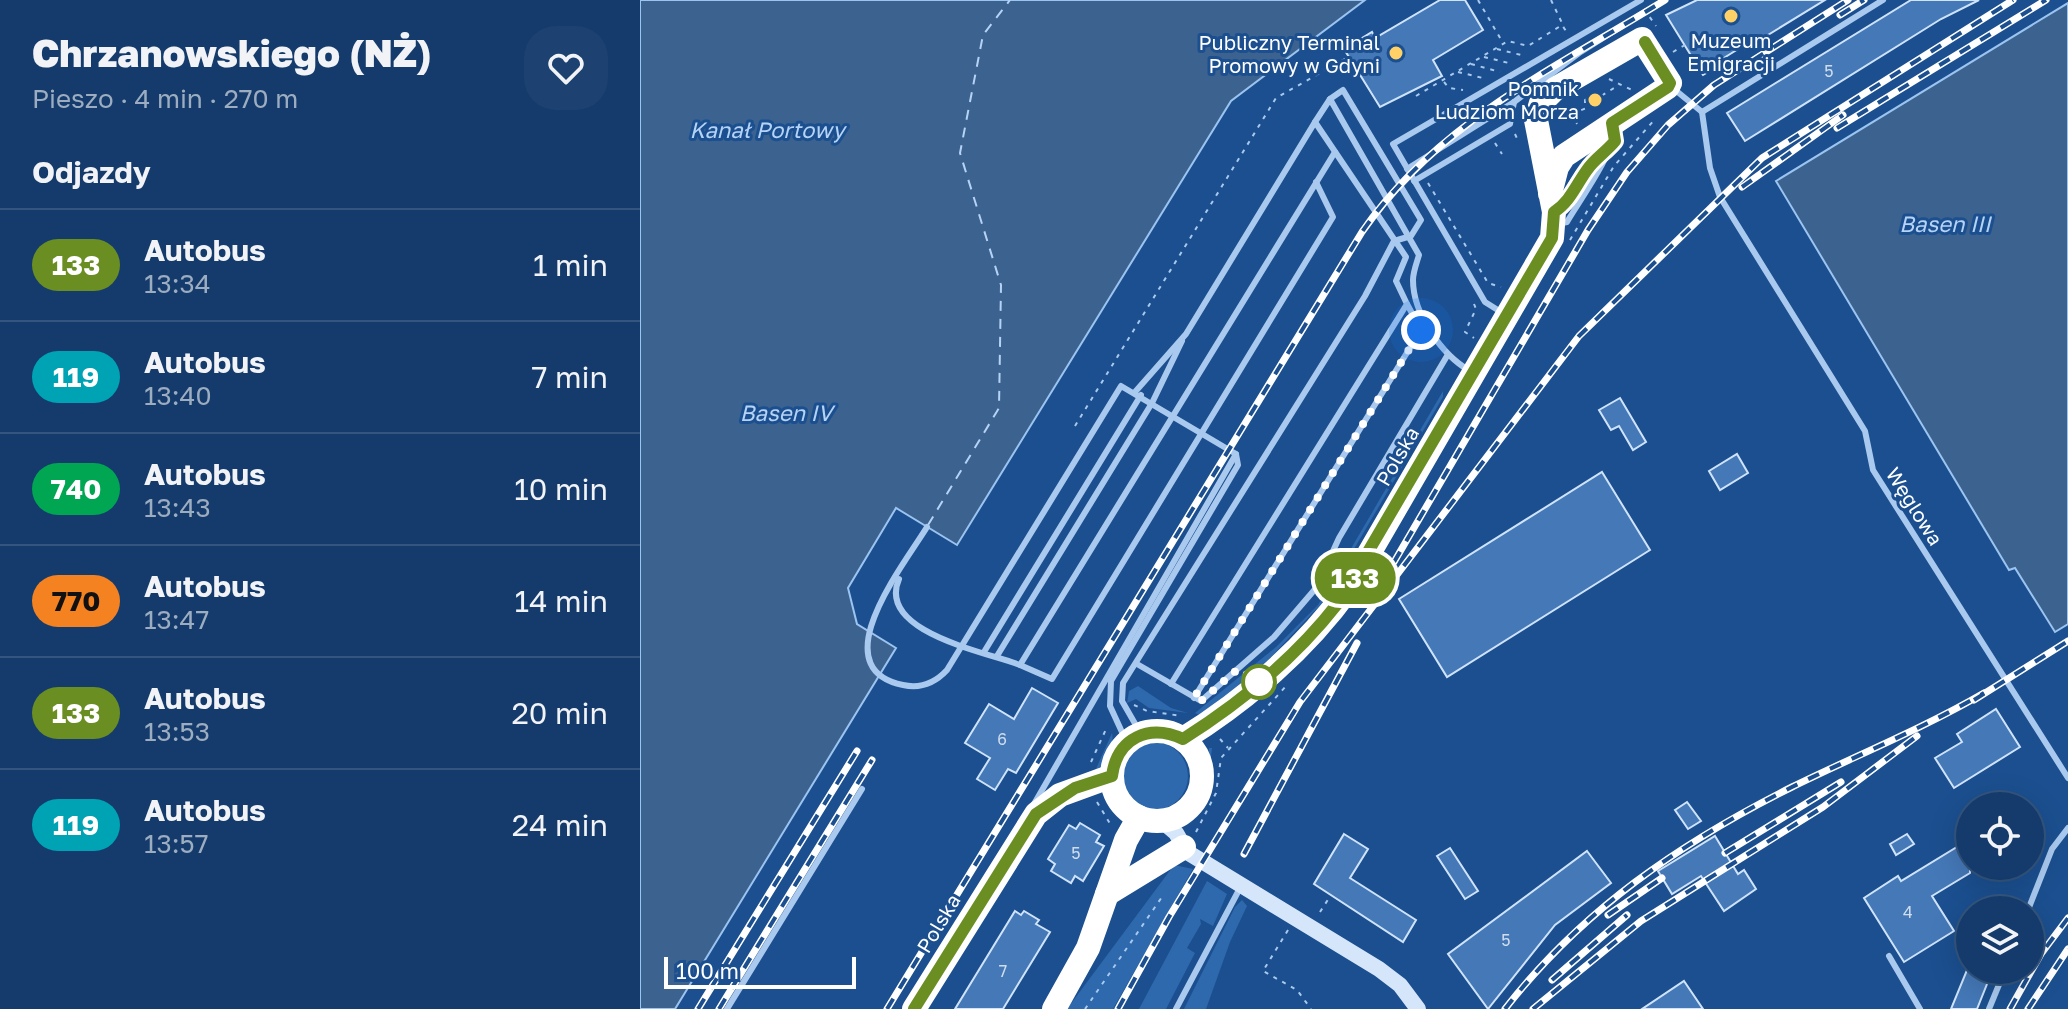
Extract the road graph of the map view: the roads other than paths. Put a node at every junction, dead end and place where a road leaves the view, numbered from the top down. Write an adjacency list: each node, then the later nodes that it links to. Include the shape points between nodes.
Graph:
1 (1641, 0): 3 (lane)
2 (1883, 0): 10 (lane)
3 (1616, 15): 4 (lane); 15 (lane, via 1393,144)
4 (1627, 35): 5 (highway); 6 (lane, via 1569,60); 7 (highway, via 1645,42)
5 (1576, 77): 6 (lane); 18 (highway, via 1546,96 1537,111)
6 (1547, 80): 9 (lane)
7 (1670, 83): 10 (lane); 12 (highway, Polska)
8 (1330, 99): 11 (lane); 19 (lane); 19 (lane, via 1343,90 1399,182 1421,220)
9 (1514, 102): 15 (lane); 16 (lane, via 1510,124)
10 (1702, 112): 40 (lane, Węglowa, via 1710,168 1722,201 1865,431 1873,470)
11 (1315, 122): 13 (lane); 23 (lane)
12 (1612, 123): 14 (lane, via 1615,141); 18 (highway, Polska, via 1564,156 1553,179)
13 (1335, 152): 17 (lane); 20 (lane)
14 (1603, 157): 18 (lane, via 1589,166 1564,206); 18 (lane, via 1567,222)
15 (1407, 169): 16 (lane)
16 (1414, 181): 22 (lane, via 1485,302)
17 (1316, 182): 28 (lane); 29 (lane, via 1333,217)
18 (1553, 210): 22 (highway, Polska, via 1552,238)
19 (1411, 236): 20 (lane); 24 (lane, via 1419,255 1413,281 1434,338)
20 (1394, 241): 21 (lane, via 1406,257 1396,281); 33 (lane)
21 (1407, 304): 35 (lane); 36 (lane, via 1421,330)
22 (1499, 311): 25 (highway, Polska)
23 (1186, 334): 26 (lane); 27 (lane)
24 (1447, 356): 25 (lane); 36 (lane, via 1339,538 1316,588 1274,637 1201,701)
25 (1473, 373): 37 (highway, Polska, via 1344,595 1314,631 1228,711)
26 (1138, 394): 27 (lane); 31 (lane); 31 (lane, via 1121,386 1104,413 947,670 929,684 907,686 885,678 870,659 866,637 874,614 927,527 897,583 897,606 916,627)
27 (1152, 403): 28 (lane); 32 (lane)
28 (1173, 415): 29 (lane); 34 (lane)
29 (1201, 432): 30 (lane); 34 (lane, via 1052,679)
30 (1236, 454): 38 (lane, via 1238,465 1111,681 1110,706); 44 (lane)
31 (984, 652): 32 (lane)
32 (997, 656): 34 (lane)
33 (1137, 664): 35 (lane); 38 (lane, via 1121,695)
34 (1020, 665)
35 (1171, 684): 36 (lane)
36 (1194, 698)
37 (1189, 737): 38 (highway, via 1155,731); 42 (highway, via 1202,781 1191,806)
38 (1134, 738): 39 (highway, via 1114,764)
39 (1112, 776): 42 (highway, via 1119,799); 44 (highway, Polska, via 1060,795)
40 (2068, 778)
41 (862, 789): 50 (lane)
42 (1172, 828): 45 (street); 46 (highway); 46 (highway, via 1126,840)
43 (2068, 828): 47 (lane, via 2052,849)
44 (1017, 839): 51 (highway, Polska)
45 (1242, 885): 53 (lane); 54 (street, via 1379,969)
46 (1107, 894): 52 (highway, via 1088,948)
47 (2034, 896)
48 (1889, 956): 55 (lane)
49 (1999, 984): 56 (lane)
50 (727, 1009)
51 (914, 1009)
52 (1054, 1009)
53 (1176, 1009)
54 (1418, 1009)
55 (1920, 1009)
56 (1989, 1009)

